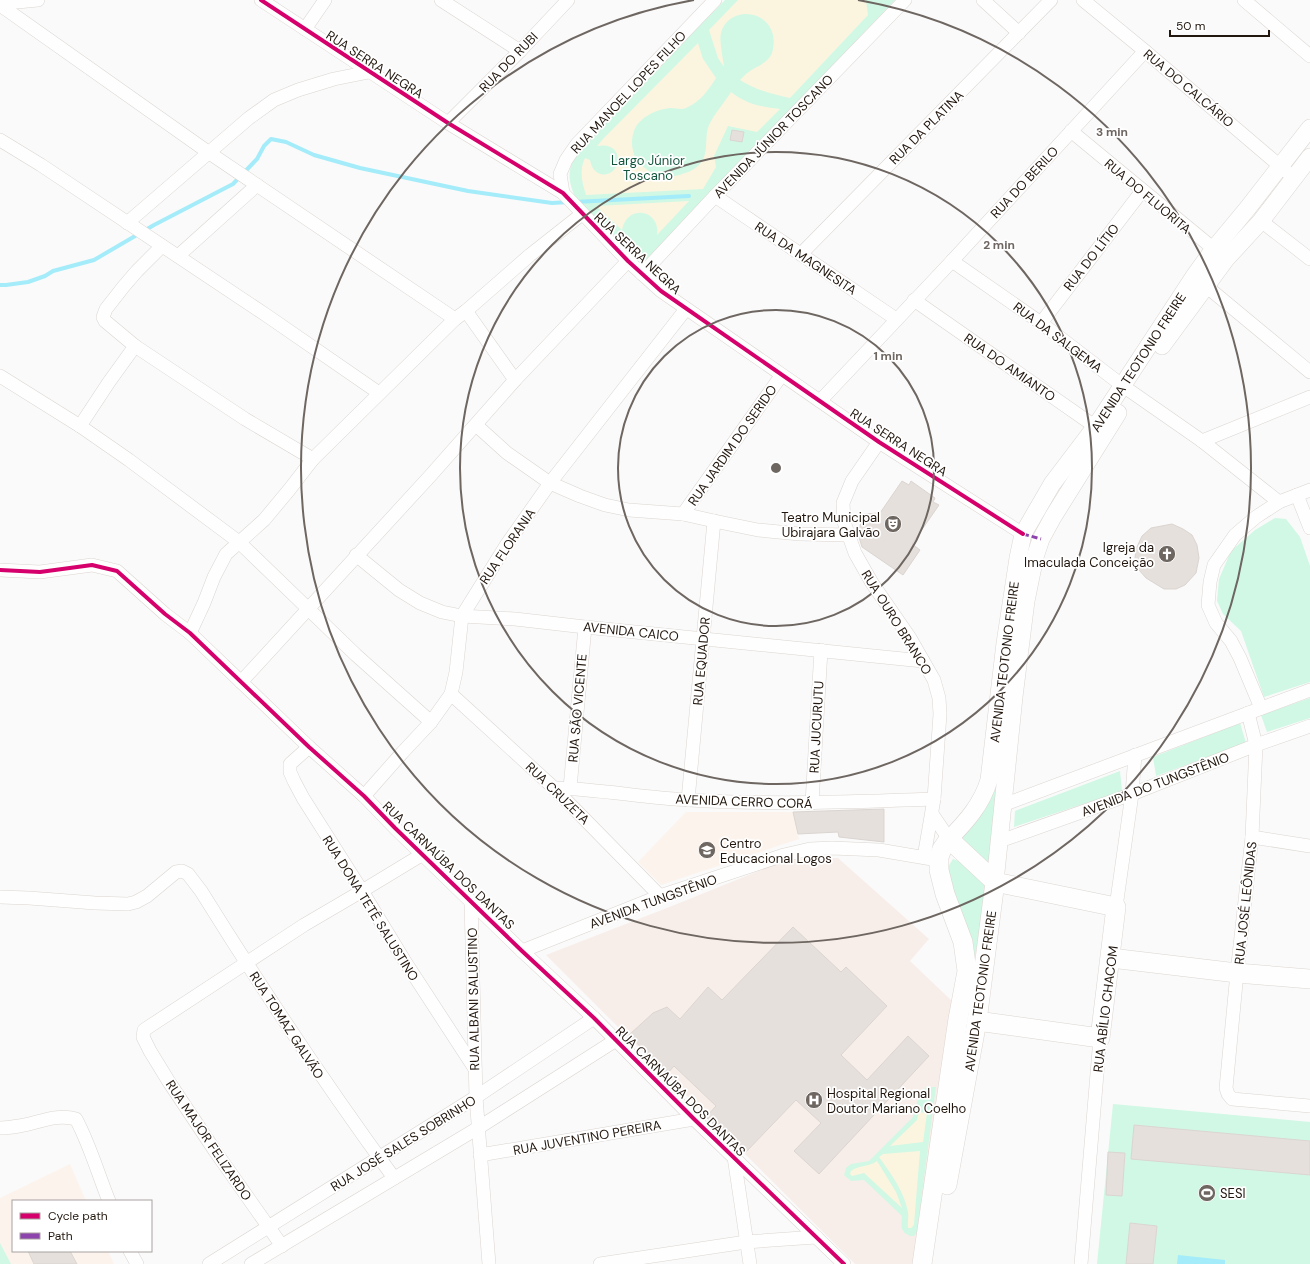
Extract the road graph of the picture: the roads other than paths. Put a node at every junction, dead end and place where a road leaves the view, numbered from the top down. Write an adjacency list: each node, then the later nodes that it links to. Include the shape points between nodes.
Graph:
1 (4, 0): 14 (street)
2 (9, 0): 3 (street)
3 (38, 0)
4 (261, 0): 15 (street, RUA SERRA NEGRA)
5 (326, 0): 15 (street)
6 (442, 0): 17 (street)
7 (568, 0): 17 (street, RUA DO RUBI)
8 (715, 0): 31 (street, RUA MANOEL LOPES FILHO, via 577,144 560,174)
9 (905, 0): 32 (street, AVENIDA JÚNIOR TOSCANO)
10 (983, 0): 16 (street)
11 (1051, 0): 16 (street, RUA DA PLATINA)
12 (1083, 0): 18 (street, RUA DO CALCÁRIO)
13 (1244, 0): 19 (street)
14 (0, 5): 25 (street)
15 (304, 29): 20 (street, RUA SERRA NEGRA)
16 (1019, 33): 37 (street, RUA DA PLATINA)
17 (520, 51): 21 (street, RUA DO RUBI)
18 (1145, 51): 23 (street, RUA DO BERILO); 27 (street, RUA DO CALCÁRIO)
19 (1310, 56)
20 (369, 72): 21 (street, RUA SERRA NEGRA); 25 (street, via 334,79 274,100)
21 (448, 123): 31 (street, RUA SERRA NEGRA)
22 (1310, 128): 27 (street, AVENIDA TEOTONIO FREIRE)
23 (1071, 131): 30 (street, RUA DO FLUORITA); 42 (street, RUA DO BERILO)
24 (0, 140): 35 (street)
25 (208, 152): 29 (street); 35 (street)
26 (1310, 157): 28 (street, AVENIDA TEOTONIO FREIRE)
27 (1281, 166): 28 (street, RUA DO CALCÁRIO); 38 (street, AVENIDA TEOTONIO FREIRE, via 1247,210)
28 (1294, 178): 34 (street, AVENIDA TEOTONIO FREIRE)
29 (257, 185): 39 (street); 48 (street)
30 (1142, 191): 38 (street, RUA DO FLUORITA); 50 (street, RUA DO LÍTIO)
31 (563, 193): 33 (street, RUA SERRA NEGRA)
32 (715, 196): 37 (street, RUA DA MAGNESITA); 43 (street, AVENIDA JÚNIOR TOSCANO)
33 (582, 214): 41 (street, RUA SERRA NEGRA); 47 (street)
34 (1261, 221): 38 (street, AVENIDA TEOTONIO FREIRE); 40 (street)
35 (127, 223): 36 (street)
36 (162, 246): 39 (street); 51 (street, via 137,271 104,313 105,321)
37 (801, 254): 49 (street, RUA DA MAGNESITA)
38 (1220, 254): 44 (street, AVENIDA TEOTONIO FREIRE); 56 (street, AVENIDA TEOTONIO FREIRE, via 1195,275)
39 (178, 256): 57 (street)
40 (1310, 259)
41 (628, 261): 43 (street, RUA SERRA NEGRA); 55 (street)
42 (952, 261): 45 (street, RUA DO BERILO); 50 (street, RUA DA SALGEMA)
43 (642, 274): 46 (street, RUA SERRA NEGRA)
44 (1206, 286): 52 (street); 56 (street, AVENIDA TEOTONIO FREIRE)
45 (914, 300): 49 (street, RUA DO BERILO); 62 (street, RUA DO AMIANTO)
46 (686, 310): 54 (street, RUA SERRA NEGRA); 66 (street, RUA FLORANIA)
47 (466, 311): 48 (street); 55 (street)
48 (455, 319): 57 (street)
49 (896, 319): 59 (street, RUA DO BERILO)
50 (1041, 323): 56 (street, RUA DA SALGEMA)
51 (135, 346): 61 (street); 65 (street, via 245,419)
52 (1310, 372)
53 (0, 376): 61 (street)
54 (781, 376): 59 (street, RUA SERRA NEGRA); 70 (street, RUA JARDIM DO SERIDO)
55 (515, 380): 60 (street)
56 (1127, 389): 62 (street, AVENIDA TEOTONIO FREIRE); 63 (street, RUA DA SALGEMA)
57 (379, 393): 65 (street)
58 (1310, 397): 63 (street)
59 (820, 401): 64 (street, RUA SERRA NEGRA)
60 (476, 425): 66 (street, via 507,453); 76 (street)
61 (80, 426): 75 (street)
62 (1101, 430): 73 (street, AVENIDA TEOTONIO FREIRE, via 1052,484); 86 (street, AVENIDA TEOTONIO FREIRE, via 1041,539)
63 (1202, 440): 69 (street, RUA DA SALGEMA)
64 (879, 442): 73 (street, RUA SERRA NEGRA); 74 (street, RUA OURO BRANCO, via 852,481 843,503)
65 (312, 459): 75 (street, via 264,520)
66 (550, 483): 70 (street, via 605,505 629,510); 79 (street, RUA FLORANIA, via 507,544)
67 (1310, 490): 68 (street)
68 (1297, 495): 69 (street); 72 (street)
69 (1279, 502): 89 (street, via 1235,535 1214,565 1208,597 1210,611 1240,658)
70 (683, 514): 71 (street)
71 (714, 521): 74 (street, via 758,530); 82 (street, RUA EQUADOR)
72 (1310, 528)
73 (1023, 534): 86 (street, AVENIDA TEOTONIO FREIRE, via 1018,558)
74 (848, 535): 84 (street, RUA OURO BRANCO, via 872,583 910,638)
75 (239, 542): 78 (street); 81 (street, via 226,554)
76 (356, 555): 78 (street); 79 (street, AVENIDA CAICO, via 399,590 420,603 442,612)
77 (0, 570): 81 (street, RUA CARNAÚBA DOS DANTAS, via 40,572 92,566 117,571)
78 (307, 608): 85 (street); 91 (street)
79 (462, 616): 80 (street, AVENIDA CAICO); 88 (street, RUA FLORANIA)
80 (585, 627): 82 (street, AVENIDA CAICO); 97 (street, RUA SÃO VICENTE)
81 (190, 633): 85 (street, RUA CARNAÚBA DOS DANTAS)
82 (704, 639): 83 (street, AVENIDA CAICO); 101 (street, RUA EQUADOR)
83 (821, 650): 84 (street, AVENIDA CAICO); 102 (street, RUA JUCURUTU)
84 (922, 661): 100 (street, RUA OURO BRANCO, via 934,680 940,714)
85 (241, 682): 94 (street, RUA CARNAÚBA DOS DANTAS)
86 (1008, 684): 103 (street, AVENIDA TEOTONIO FREIRE); 106 (street, AVENIDA TEOTONIO FREIRE, via 985,792 973,812)
87 (1310, 690): 89 (street)
88 (451, 694): 91 (street, RUA FLORANIA); 96 (street, RUA CRUZETA)
89 (1261, 708): 90 (street)
90 (1248, 713): 93 (street, RUA JOSÉ LEÔNIDAS); 95 (street)
91 (431, 722): 99 (street, RUA FLORANIA)
92 (1310, 726): 93 (street, AVENIDA DO TUNGSTÊNIO)
93 (1256, 745): 98 (street, AVENIDA DO TUNGSTÊNIO); 105 (street, RUA JOSÉ LEÔNIDAS)
94 (309, 746): 99 (street, RUA CARNAÚBA DOS DANTAS); 112 (street, RUA DONA TETÊ SALUSTINO, via 290,764 290,772)
95 (1135, 755): 98 (street, RUA ABÍLIO CHACOM); 103 (street)
96 (554, 788): 97 (street, AVENIDA CERRO CORÁ); 113 (street, RUA CRUZETA)
97 (570, 788): 101 (street, AVENIDA CERRO CORÁ)
98 (1132, 794): 107 (street, AVENIDA DO TUNGSTÊNIO); 116 (street, RUA ABÍLIO CHACOM)
99 (364, 796): 109 (street, RUA CARNAÚBA DOS DANTAS)
100 (934, 799): 102 (street, AVENIDA CERRO CORÁ); 104 (street, RUA OURO BRANCO)
101 (688, 800): 102 (street, AVENIDA CERRO CORÁ)
102 (812, 803)
103 (1003, 805): 107 (street, AVENIDA TEOTONIO FREIRE)
104 (932, 814): 106 (street); 110 (street, RUA OURO BRANCO)
105 (1252, 837): 108 (street); 120 (street, RUA JOSÉ LEÔNIDAS)
106 (950, 839): 110 (main road, AVENIDA TEOTONIO FREIRE); 111 (main road)
107 (1000, 841): 111 (street, AVENIDA TEOTONIO FREIRE)
108 (1310, 846)
109 (423, 854): 112 (street); 115 (street, RUA CARNAÚBA DOS DANTAS)
110 (931, 859): 113 (street, AVENIDA TUNGSTÊNIO, via 879,850 810,849 784,854); 123 (main road, AVENIDA TEOTONIO FREIRE, via 939,870 963,942 967,971)
111 (995, 882): 116 (main road); 124 (main road, AVENIDA TEOTONIO FREIRE)
112 (362, 891): 119 (street, via 304,924); 127 (street, RUA DONA TETÊ SALUSTINO)
113 (660, 896): 117 (street, AVENIDA TUNGSTÊNIO)
114 (0, 897): 119 (street, RUA TOMAZ GALVÃO, via 128,904 147,896 176,872 182,871 188,874 201,891)
115 (471, 902): 117 (street, RUA CARNAÚBA DOS DANTAS); 127 (street, RUA ALBANI SALUSTINO)
116 (1116, 907): 118 (main road, RUA ABÍLIO CHACOM)
117 (522, 951): 122 (street, RUA CARNAÚBA DOS DANTAS)
118 (1111, 958): 120 (main road); 125 (main road, RUA ABÍLIO CHACOM)
119 (247, 962): 134 (street, RUA TOMAZ GALVÃO, via 309,1060); 138 (street, RUA MAJOR FELIZARDO, via 144,1030 143,1037 215,1151)
120 (1237, 973): 121 (main road); 129 (street, RUA JOSÉ LEÔNIDAS, via 1226,1088 1228,1094 1232,1099)
121 (1310, 979)
122 (594, 1018): 126 (street, RUA CARNAÚBA DOS DANTAS); 128 (street, RUA JOSÉ SALES SOBRINHO)
123 (958, 1019): 124 (street); 150 (main road, AVENIDA TEOTONIO FREIRE)
124 (977, 1021): 125 (main road); 151 (main road, AVENIDA TEOTONIO FREIRE)
125 (1100, 1038): 152 (street, RUA ABÍLIO CHACOM)
126 (616, 1040): 130 (street, RUA CARNAÚBA DOS DANTAS); 132 (street, RUA JOSÉ SALES SOBRINHO)
127 (475, 1069): 128 (street, RUA ALBANI SALUSTINO)
128 (476, 1097): 132 (street, RUA ALBANI SALUSTINO); 134 (street, RUA JOSÉ SALES SOBRINHO)
129 (1310, 1106)
130 (694, 1119): 133 (street, RUA JUVENTINO PEREIRA); 135 (street, RUA CARNAÚBA DOS DANTAS)
131 (0, 1128): 137 (street, via 59,1117 68,1116 76,1119 84,1133)
132 (478, 1128): 133 (street, RUA ALBANI SALUSTINO); 136 (street, RUA JOSÉ SALES SOBRINHO)
133 (480, 1155): 146 (street, RUA ALBANI SALUSTINO)
134 (378, 1157): 136 (street, RUA TOMAZ GALVÃO); 138 (street, RUA JOSÉ SALES SOBRINHO)
135 (734, 1157): 139 (street, RUA CARNAÚBA DOS DANTAS); 140 (street)
136 (394, 1178): 141 (street, RUA JOSÉ SALES SOBRINHO)
137 (109, 1200)
138 (269, 1227): 141 (street, RUA MAJOR FELIZARDO); 144 (street, RUA JOSÉ SALES SOBRINHO)
139 (816, 1237): 140 (street); 149 (street, RUA CARNAÚBA DOS DANTAS)
140 (746, 1242): 147 (street); 148 (street)
141 (282, 1246): 145 (street, RUA JOSÉ SALES SOBRINHO)
142 (130, 1252): 143 (street)
143 (136, 1264)
144 (209, 1264)
145 (251, 1264)
146 (488, 1264)
147 (600, 1264)
148 (750, 1264)
149 (844, 1264)
150 (922, 1264)
151 (934, 1264)
152 (1081, 1264)

